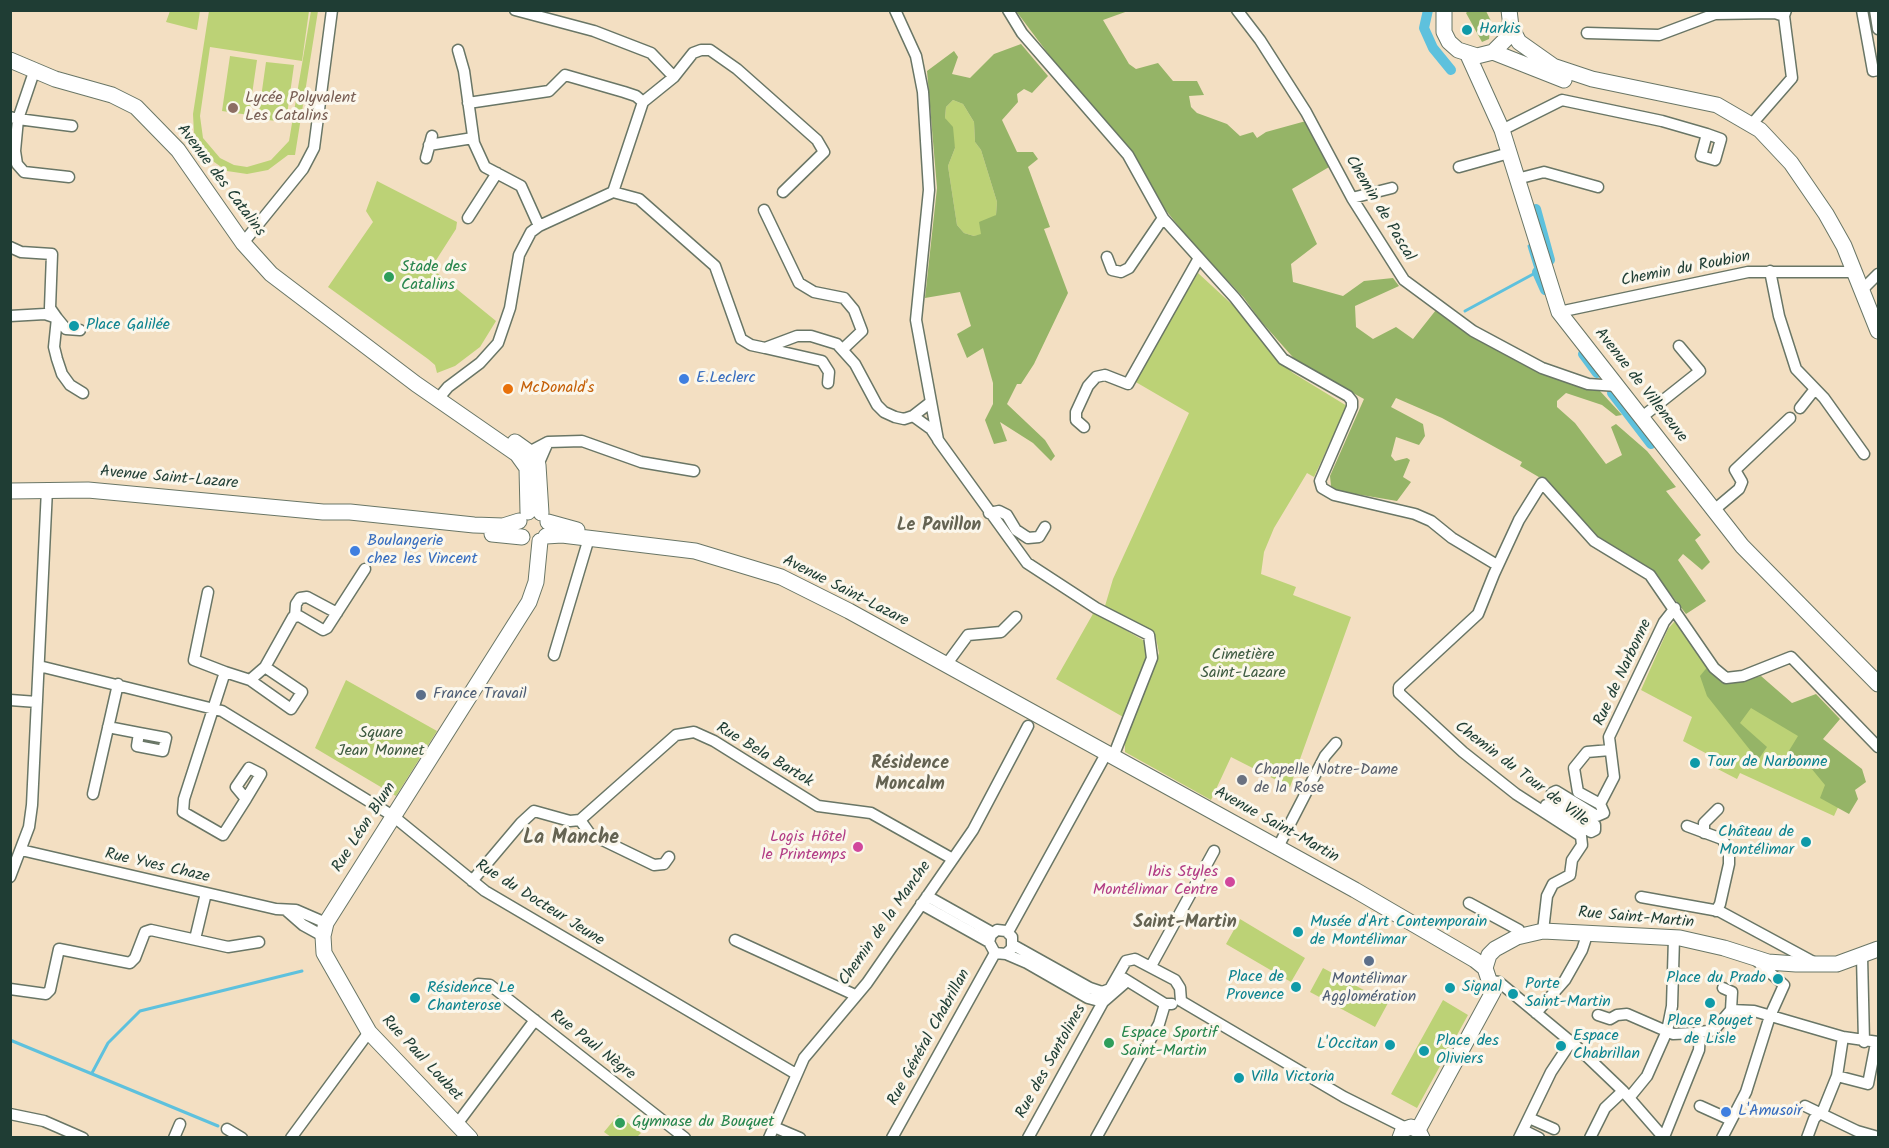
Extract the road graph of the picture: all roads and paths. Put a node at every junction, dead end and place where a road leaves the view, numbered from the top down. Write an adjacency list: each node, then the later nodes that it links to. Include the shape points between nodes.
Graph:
1 (332, 10): 44 (street, via 314,148 303,169)
2 (515, 10): 19 (street, via 594,31 651,53)
3 (895, 10): 64 (street, via 916,56 923,92 929,190 916,320)
4 (1008, 10): 42 (street, via 1029,42 1128,155)
5 (1237, 10): 39 (street, Chemin de Pascal, via 1306,112)
6 (1444, 10): 15 (main road, via 1444,32 1449,42)
7 (1862, 10): 17 (street, via 1873,71)
8 (1875, 10): 11 (street)
9 (1785, 13): 12 (street, via 1715,14 1659,35); 23 (street, via 1792,78)
10 (1513, 17): 14 (main road, via 1508,37); 23 (main road, via 1519,42 1553,66 1592,79 1717,105)
11 (1878, 29)
12 (1587, 33)
13 (458, 50): 21 (street)
14 (1493, 52): 15 (main road); 30 (main road, via 1587,87 1718,115 1756,135)
15 (1468, 55): 25 (main road, Avenue de Villeneuve)
16 (10, 60): 18 (main road, Avenue des Catalins)
17 (1878, 70)
18 (34, 72): 22 (street); 44 (main road, Avenue des Catalins, via 112,95 136,107 178,150)
19 (674, 77): 20 (street); 38 (street, via 693,53 710,50 817,140 824,152)
20 (643, 102): 21 (street, via 636,96 565,75 549,91); 37 (street)
21 (468, 104): 27 (street)
22 (14, 118): 24 (street); 33 (street, via 17,164 24,172)
23 (1750, 124): 30 (main road)
24 (72, 126)
25 (1502, 130): 26 (street, via 1562,100); 28 (main road, Avenue de Villeneuve)
26 (1707, 134)
27 (473, 138): 29 (street, via 430,141); 32 (street, via 484,167)
28 (1509, 153): 31 (street); 34 (main road, Avenue de Villeneuve)
29 (426, 158)
30 (1791, 164): 49 (main road, via 1826,214)
31 (1459, 167)
32 (497, 173): 41 (street); 43 (street, via 521,186)
33 (69, 177)
34 (1517, 180): 35 (street, via 1544,172); 51 (main road, Avenue de Villeneuve)
35 (1599, 187)
36 (1392, 188): 39 (street)
37 (613, 192): 43 (street); 57 (street, via 639,199 715,266 741,339)
38 (783, 192)
39 (1352, 198): 60 (street, Chemin de Pascal, via 1404,280 1473,331 1542,368 1588,384)
40 (764, 210): 58 (street, via 799,283 814,292 844,298 854,310 862,331)
41 (468, 218)
42 (1163, 218): 46 (street, via 1129,268 1121,272 1112,270); 47 (street)
43 (538, 226): 63 (street, via 525,240 519,255 510,308 498,343)
44 (243, 243): 63 (main road, Avenue des Catalins, via 271,274)
45 (10, 247): 53 (street, via 21,252 52,254 50,308)
46 (1107, 257)
47 (1199, 258): 69 (street, via 1128,384 1105,375 1096,377 1088,386 1076,412 1076,420); 83 (street, via 1283,358 1352,401 1320,481 1322,488 1334,495 1431,521)
48 (1770, 271): 49 (street, Chemin du Roubion); 51 (street, Chemin du Roubion, via 1714,278); 61 (street, via 1796,369)
49 (1856, 272): 50 (main road)
50 (1873, 282): 55 (main road)
51 (1559, 312): 60 (main road, Avenue de Villeneuve)
52 (10, 316): 53 (street, via 45,314)
53 (57, 318): 54 (street, via 66,329); 62 (street, via 54,347 62,374)
54 (80, 330)
55 (1878, 331)
56 (1679, 346): 67 (street, via 1700,371)
57 (765, 348): 58 (street, via 797,336 811,336); 59 (street, via 822,361 829,372)
58 (843, 349): 66 (street, via 884,412 904,419)
59 (828, 383)
60 (1617, 386): 67 (main road, Avenue de Villeneuve)
61 (1815, 389): 65 (street); 73 (street)
62 (83, 393)
63 (440, 396): 72 (main road, Avenue des Catalins); 74 (main road, Avenue des Catalins)
64 (931, 402): 66 (street); 70 (street)
65 (1800, 408)
66 (913, 416): 70 (street, via 931,429)
67 (1642, 417): 78 (main road, Avenue de Villeneuve)
68 (1790, 418): 78 (street, via 1735,470 1742,482 1739,489)
69 (1084, 427)
70 (938, 440): 79 (street)
71 (548, 442): 72 (street); 74 (street); 75 (street, via 588,442 641,462)
72 (529, 452): 74 (main road)
73 (1864, 454)
74 (532, 467): 81 (main road)
75 (694, 471)
76 (47, 489): 77 (main road, Avenue Saint-Lazare); 81 (main road, Avenue Saint-Lazare); 92 (street)
77 (10, 491)
78 (1714, 510): 97 (main road, Avenue de Villeneuve, via 1742,546)
79 (989, 513): 80 (street, via 999,511 1007,515 1016,530 1028,538 1039,537); 107 (street, via 1026,563 1096,609 1149,635 1152,658)
80 (1045, 527)
81 (534, 528): 82 (main road, Avenue Saint-Lazare); 113 (main road, Rue Léon Blum, via 518,619)
82 (589, 538): 90 (street); 91 (main road, Avenue Saint-Lazare, via 695,550 781,577)
83 (1497, 566): 86 (street, Chemin du Tour de Ville, via 1542,483 1594,541 1650,575); 111 (street, Chemin du Tour de Ville, via 1478,614 1404,681 1399,693 1463,752)
84 (365, 568): 87 (street)
85 (208, 592): 94 (street, via 194,660)
86 (1675, 608): 105 (street, via 1714,668 1726,678 1743,676 1791,657); 106 (street, Rue de Narbonne, via 1664,622 1609,737)
87 (336, 613): 88 (street, via 323,630); 88 (street, via 307,597 296,604)
88 (296, 617): 93 (street)
89 (1016, 617): 91 (street, via 1001,632 968,635)
90 (554, 655)
91 (946, 665): 101 (main road, Avenue Saint-Lazare)
92 (39, 666): 96 (street, Rue du Docteur Jeune); 99 (street)
93 (265, 667): 95 (street); 95 (street, via 302,692 291,709)
94 (225, 672): 95 (street); 100 (street)
95 (250, 680)
96 (118, 684): 100 (street, Rue du Docteur Jeune); 102 (street)
97 (1878, 684)
98 (10, 700): 99 (street)
99 (37, 702): 118 (street, via 29,827)
100 (215, 708): 109 (street, via 183,812 223,835); 113 (street, Rue du Docteur Jeune)
101 (1031, 720): 107 (main road, Avenue Saint-Martin); 121 (street, Chemin de la Manche, via 973,830)
102 (108, 727): 103 (street); 108 (street)
103 (139, 733)
104 (1336, 743): 117 (street, via 1325,756)
105 (1878, 747)
106 (1610, 750): 110 (street, Rue de Narbonne, via 1614,777); 110 (street, via 1587,752 1574,768 1578,792)
107 (1109, 755): 117 (main road, Avenue Saint-Martin); 131 (street)
108 (93, 794)
109 (246, 799)
110 (1600, 804): 111 (street, Rue de Narbonne, via 1604,813 1597,816 1556,791 1552,793 1553,800 1595,825 1592,832 1545,804)
111 (1538, 807): 130 (street, Chemin du Tour de Ville, via 1583,841 1572,860 1570,875 1553,884 1547,896)
112 (1718, 809): 116 (street, via 1704,823)
113 (393, 816): 123 (street, Rue du Docteur Jeune); 129 (main road, Rue Léon Blum)
114 (580, 820): 120 (street, via 590,834 654,865 664,864); 121 (street, Rue Bela Bartok, via 676,735 694,732 818,806 871,813); 123 (street, via 534,811)
115 (1687, 826): 116 (street)
116 (1704, 833): 128 (street, via 1722,839 1729,850 1727,874)
117 (1277, 849): 143 (main road, Avenue Saint-Martin)
118 (21, 850): 122 (street); 124 (street, Rue Yves Chaze)
119 (1214, 851): 147 (street)
120 (669, 856)
121 (951, 858): 126 (street, Chemin de la Manche)
122 (10, 877)
123 (472, 881): 170 (street, Rue du Docteur Jeune)
124 (206, 893): 129 (street, Rue Yves Chaze, via 287,911 303,925); 136 (street)
125 (1641, 897): 128 (street)
126 (924, 900): 134 (street); 154 (street, Chemin de la Manche)
127 (1469, 903): 133 (street)
128 (1716, 911): 146 (street)
129 (324, 930): 164 (main road, Rue Paul Loubet, via 324,953)
130 (1543, 931): 132 (main road, Rue Saint-Martin); 133 (main road, Rue Saint-Martin)
131 (1008, 932): 134 (street, via 1002,930); 139 (street)
132 (1588, 932): 135 (main road, Rue Saint-Martin); 159 (street, via 1565,980)
133 (1522, 935): 141 (main road, Rue Saint-Martin)
134 (991, 937): 142 (street)
135 (1674, 938): 145 (main road, Rue Saint-Martin); 163 (street, via 1672,1006)
136 (195, 939): 138 (street, via 228,947); 152 (street, via 145,932 130,963 59,949 46,994)
137 (735, 940): 154 (street)
138 (259, 942)
139 (1013, 945): 142 (street, Rue Général Chabrillan); 148 (street, via 1102,992 1110,989)
140 (1878, 949): 144 (main road, Rue Saint-Martin)
141 (1496, 950): 143 (main road); 149 (main road, via 1489,955)
142 (1000, 953): 155 (street); 193 (street, Rue Général Chabrillan)
143 (1465, 954): 149 (main road, Avenue Saint-Martin)
144 (1862, 956): 146 (main road, Rue Saint-Martin, via 1837,964); 168 (street)
145 (1755, 958): 146 (main road, Rue Saint-Martin); 161 (street, via 1784,985)
146 (1817, 964)
147 (1151, 966): 148 (street, via 1135,959 1126,961); 156 (street, via 1178,984)
148 (1121, 971): 150 (street)
149 (1488, 974): 159 (street); 184 (main road, via 1493,992)
150 (1126, 982): 155 (street, Rue des Santolines); 157 (street)
151 (478, 984): 162 (street, Rue Paul Nègre, via 490,985)
152 (10, 988)
153 (1723, 988): 158 (street, via 1732,992)
154 (855, 995): 170 (street, Chemin de la Manche, via 812,1047)
155 (1103, 1002): 194 (street, Rue des Santolines)
156 (1181, 1002): 157 (street); 184 (street)
157 (1165, 1004): 195 (street, via 1159,1024)
158 (1731, 1010): 161 (street); 165 (street, via 1714,1030)
159 (1536, 1013): 167 (street)
160 (1598, 1016): 163 (street, via 1610,1019 1627,1014)
161 (1770, 1016): 166 (street); 178 (street, via 1746,1092)
162 (535, 1020): 180 (street); 191 (street, Rue Paul Nègre)
163 (1667, 1031): 165 (street); 172 (street, via 1647,1076)
164 (369, 1032): 180 (main road, Rue Paul Loubet); 189 (street)
165 (1700, 1033): 198 (street, via 1699,1050)
166 (1843, 1038): 168 (street); 171 (street)
167 (1571, 1042): 172 (street); 177 (street, via 1551,1071)
168 (1864, 1042): 169 (street)
169 (1877, 1043): 171 (street, via 1868,1084)
170 (796, 1074): 183 (street, Chemin de la Manche)
171 (1837, 1076): 175 (street)
172 (1626, 1095): 197 (street, via 1605,1108); 198 (street)
173 (1700, 1106): 178 (street)
174 (1804, 1106): 175 (street)
175 (1821, 1113): 200 (street, via 1814,1119); 201 (street)
176 (10, 1114): 186 (street, via 44,1121)
177 (1529, 1118): 182 (street); 185 (street)
178 (1731, 1120): 199 (street)
179 (180, 1124): 187 (street)
180 (457, 1124): 190 (main road, Rue Paul Loubet)
181 (227, 1129): 188 (street)
182 (1554, 1129)
183 (772, 1132): 192 (street)
184 (1410, 1133)
185 (1521, 1134): 196 (street)
186 (83, 1137)
187 (174, 1137)
188 (242, 1137)
189 (291, 1137)
190 (470, 1137)
191 (685, 1137)
192 (800, 1137)
193 (892, 1137)
194 (1028, 1137)
195 (1096, 1137)
196 (1539, 1137)
197 (1590, 1137)
198 (1664, 1137)
199 (1722, 1137)
200 (1807, 1137)
201 (1878, 1137)

